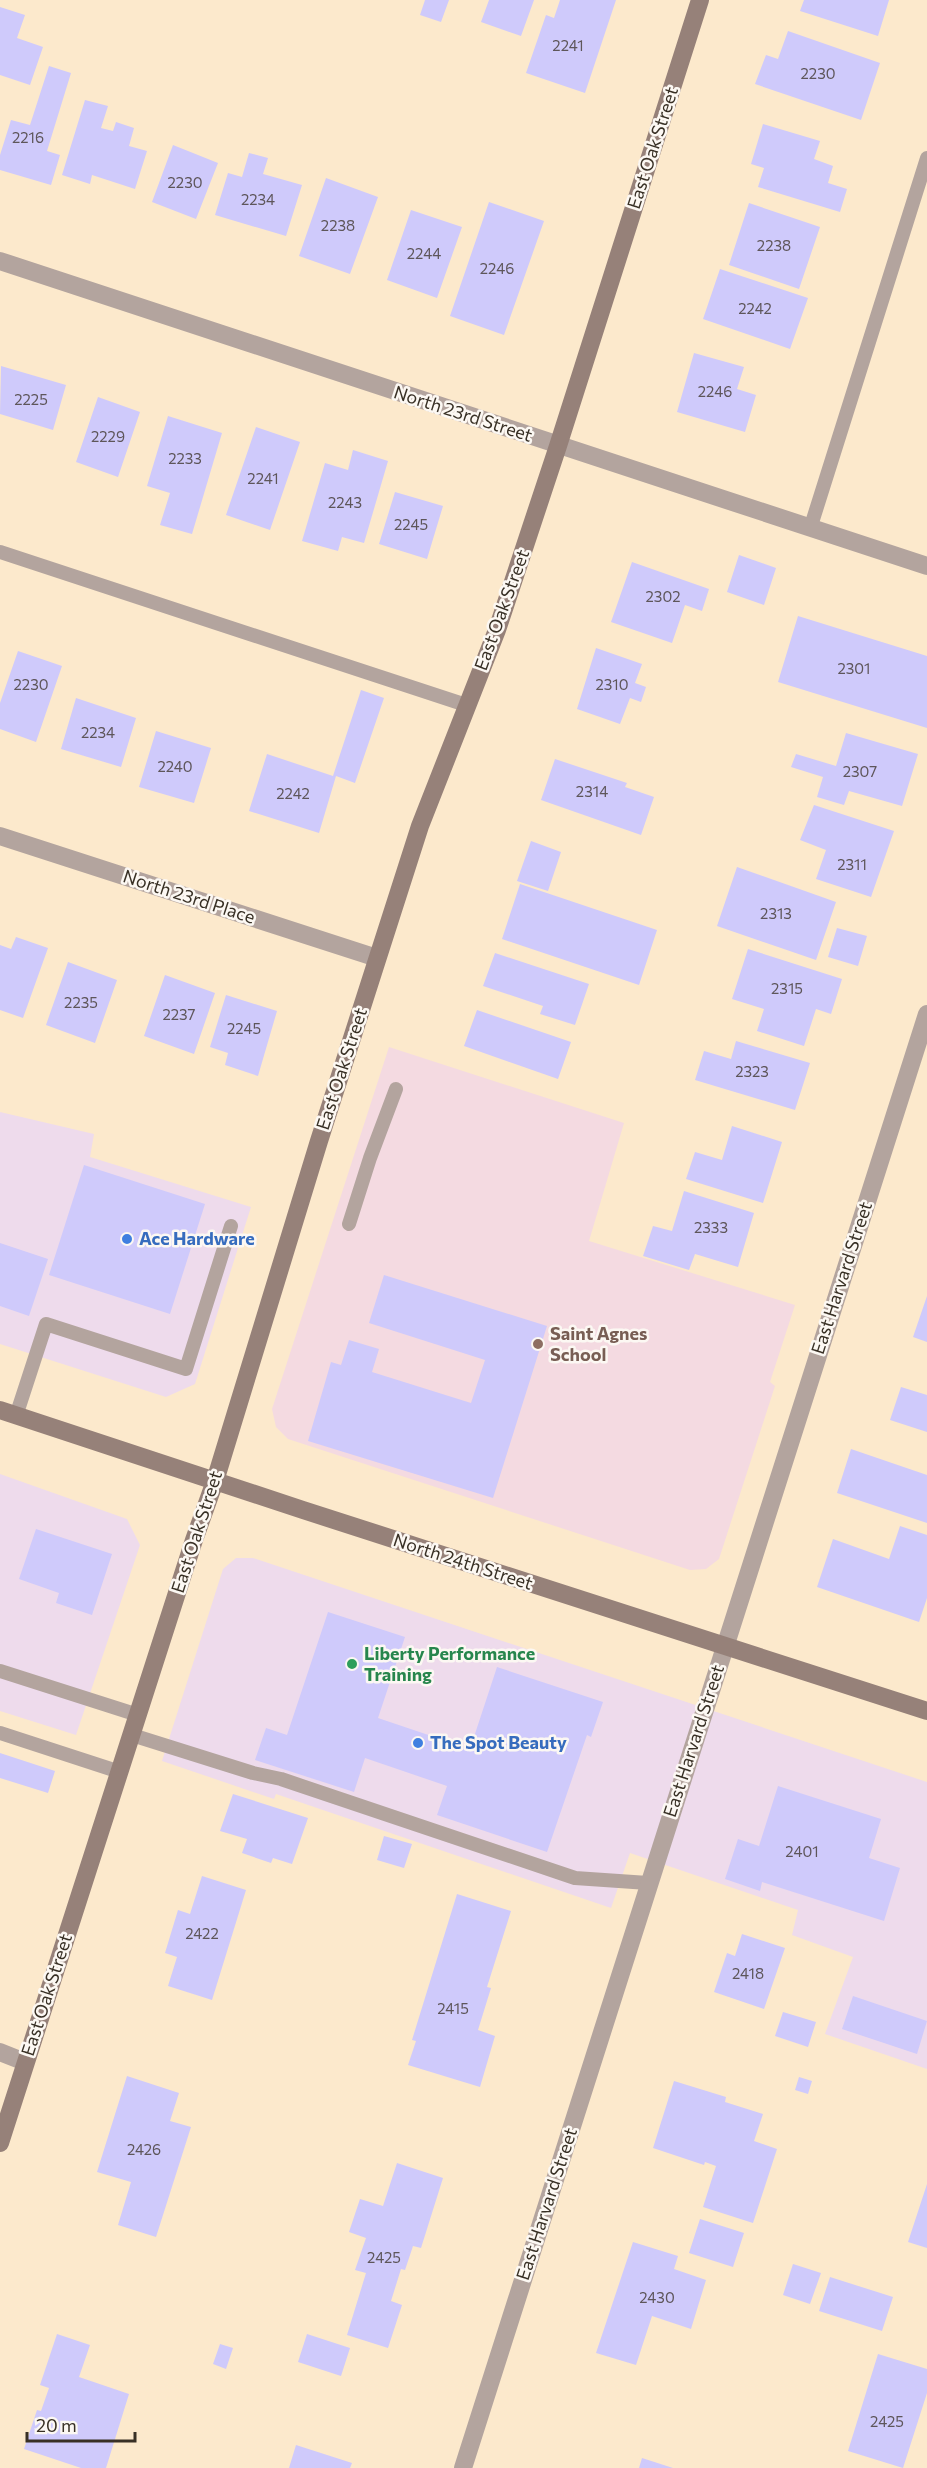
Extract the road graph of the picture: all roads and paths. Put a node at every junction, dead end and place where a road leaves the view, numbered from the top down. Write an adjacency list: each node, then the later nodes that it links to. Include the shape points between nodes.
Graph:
1 (700, 0): 4 (street, East Oak Street)
2 (927, 158): 5 (lane)
3 (0, 261): 4 (street, North 23rd Street)
4 (558, 446): 5 (street, North 23rd Street); 8 (street, East Oak Street, via 496,630)
5 (810, 529): 7 (street, North 23rd Street)
6 (0, 552): 8 (lane)
7 (927, 566)
8 (466, 705): 10 (street, East Oak Street, via 420,826)
9 (0, 836): 10 (street, North 23rd Place)
10 (377, 958): 16 (street, East Oak Street)
11 (927, 1014): 17 (street, East Harvard Street)
12 (396, 1089): 13 (lane)
13 (349, 1224)
14 (231, 1227): 15 (lane, via 186,1369 46,1324)
15 (8, 1413): 16 (street, North 24th Street)
16 (215, 1481): 17 (street, North 24th Street); 20 (street, East Oak Street)
17 (724, 1646): 19 (street, North 24th Street); 24 (street, East Harvard Street)
18 (0, 1671): 20 (lane)
19 (927, 1711)
20 (138, 1715): 22 (street, East Oak Street)
21 (0, 1733): 23 (lane)
22 (132, 1734): 23 (street, East Oak Street); 24 (lane, via 281,1779 575,1878)
23 (120, 1772): 26 (street, East Oak Street)
24 (648, 1883): 28 (street, East Harvard Street)
25 (0, 2052): 26 (street)
26 (25, 2062): 27 (street, East Oak Street)
27 (0, 2143)
28 (463, 2468)

